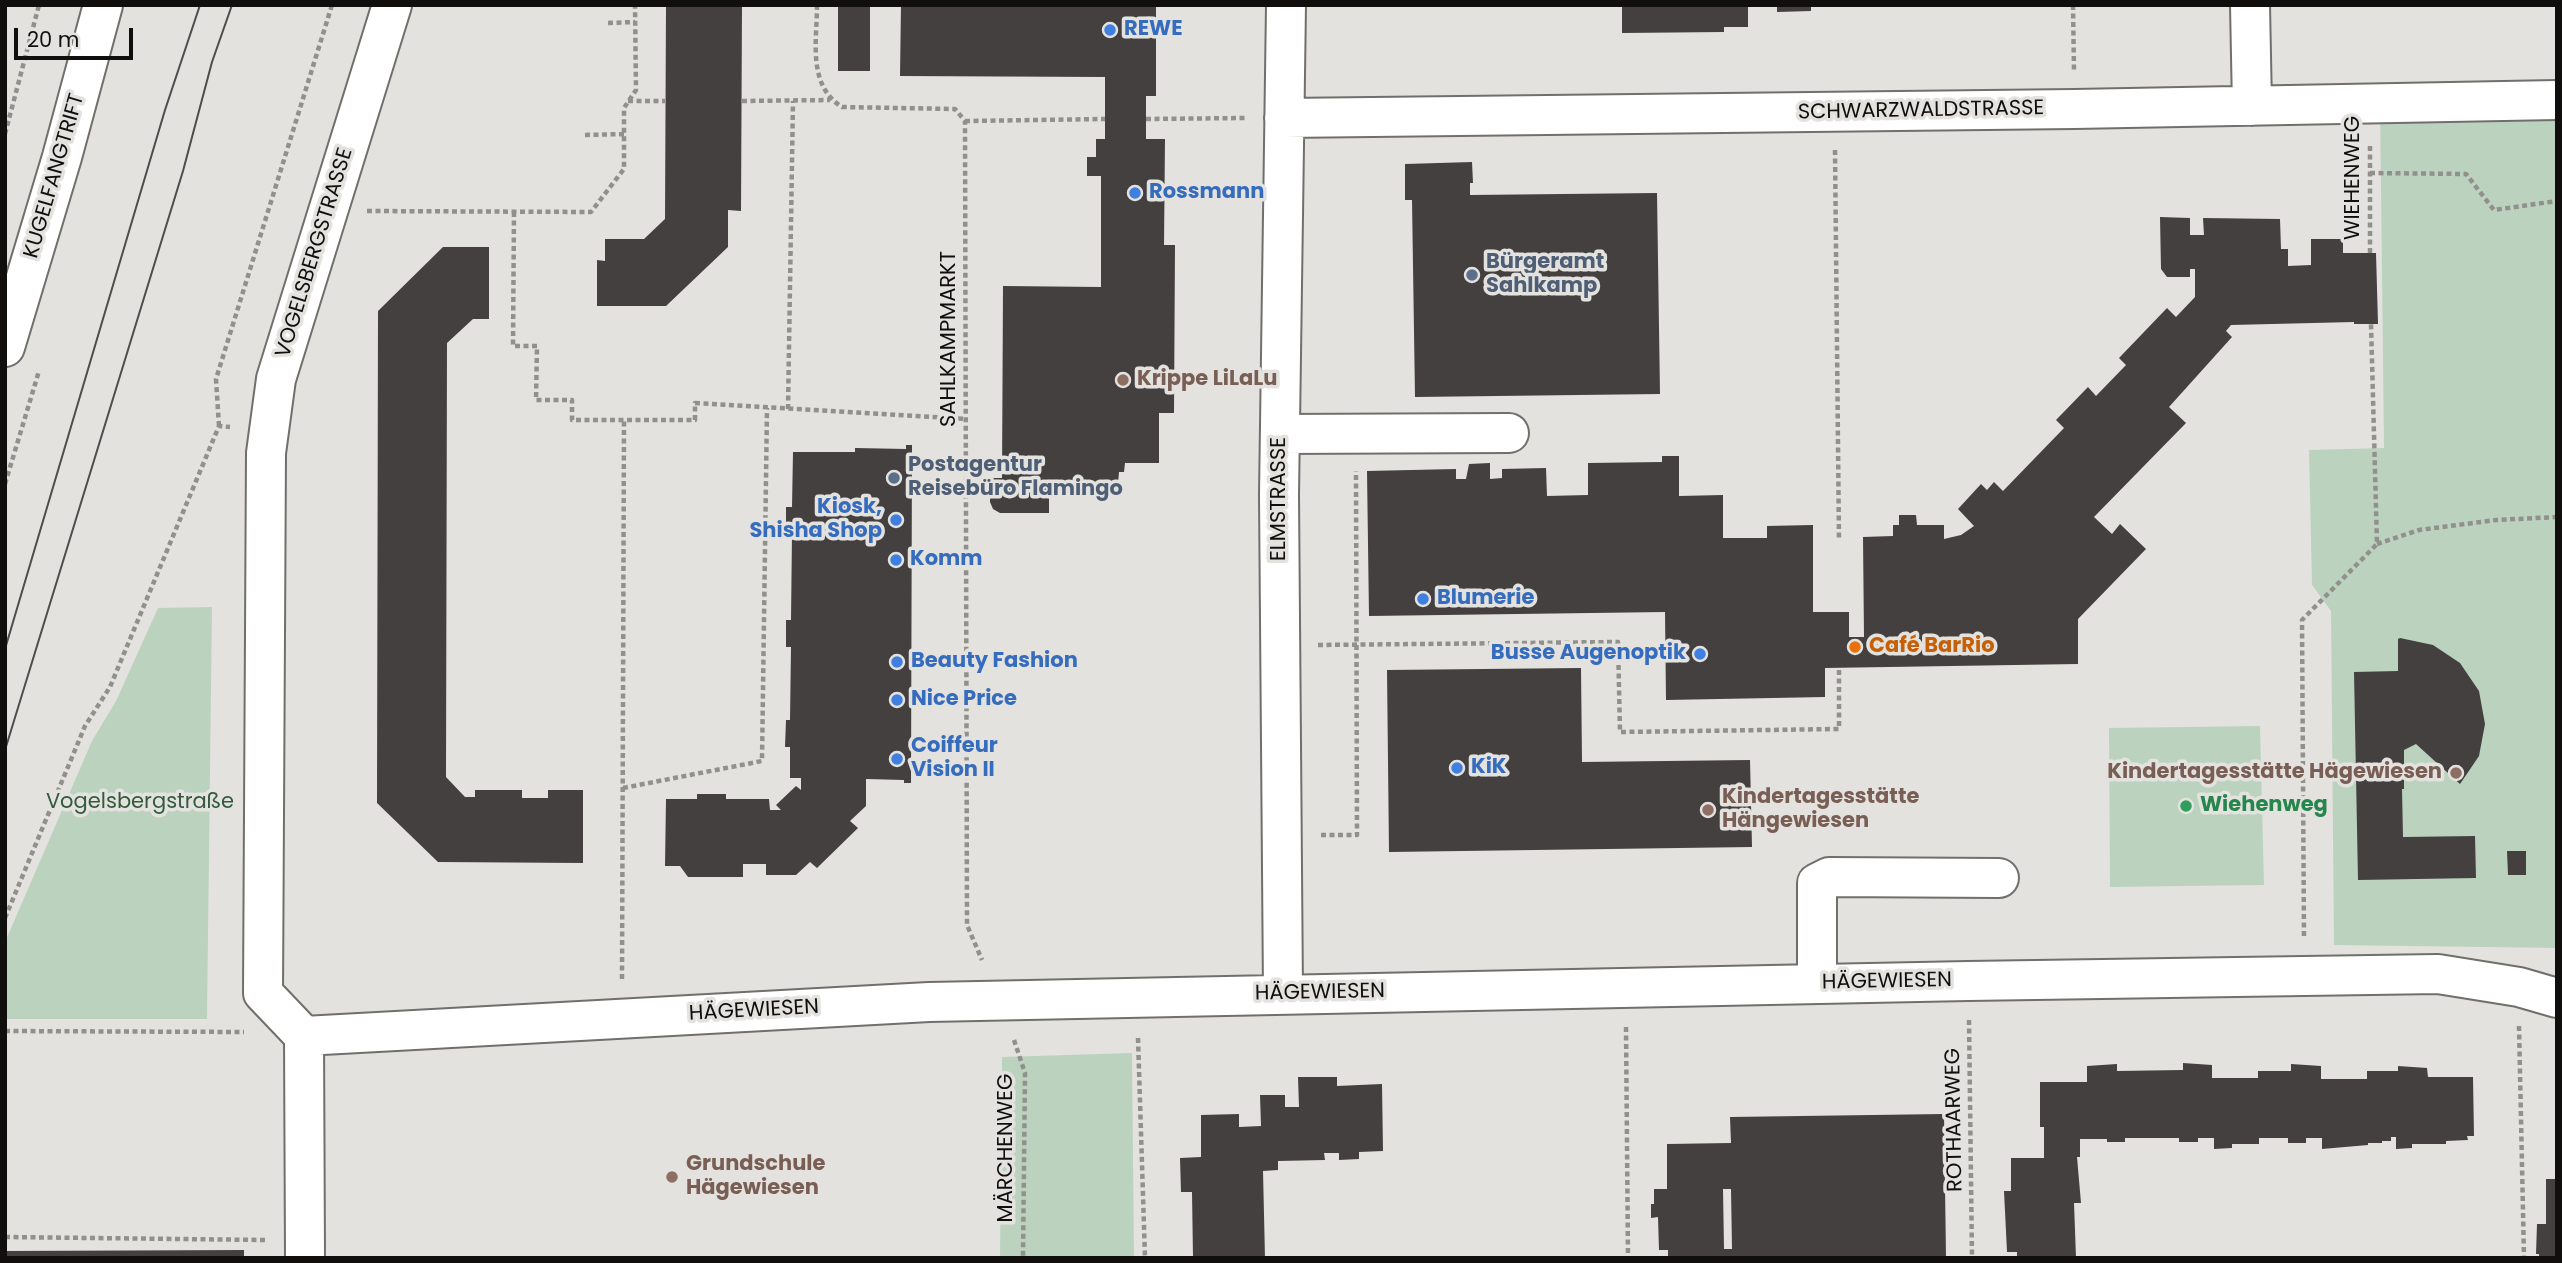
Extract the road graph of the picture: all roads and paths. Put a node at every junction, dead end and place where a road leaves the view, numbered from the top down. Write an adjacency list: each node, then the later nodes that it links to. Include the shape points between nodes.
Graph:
1 (40, 5): 26 (path)
2 (103, 5): 35 (street, KUGELFANGTRIFT)
3 (332, 5): 40 (path, via 216,379)
4 (392, 5): 31 (street, VOGELSBERGSTRASSE)
5 (635, 5): 10 (path)
6 (817, 5): 13 (path, via 817,75)
7 (1286, 5): 22 (street, ELMSTRASSE)
8 (2073, 5): 20 (path)
9 (2250, 5): 19 (street)
10 (635, 22): 11 (path); 12 (path, via 636,90)
11 (608, 23)
12 (628, 100): 15 (path); 27 (path)
13 (831, 100): 17 (path); 25 (path, via 842,107 955,109)
14 (2557, 100): 18 (street, SCHWARZWALDSTRASSE)
15 (665, 101)
16 (742, 101): 17 (path)
17 (793, 101): 37 (path)
18 (2369, 103): 19 (street, SCHWARZWALDSTRASSE); 29 (path, WIEHENWEG)
19 (2252, 106): 20 (street, SCHWARZWALDSTRASSE)
20 (2074, 109): 21 (street, SCHWARZWALDSTRASSE)
21 (1835, 111): 22 (street, SCHWARZWALDSTRASSE); 46 (path)
22 (1284, 118): 24 (path); 43 (street, ELMSTRASSE)
23 (1105, 119): 25 (path)
24 (1146, 119)
25 (965, 121): 38 (path, SAHLKAMPMARKT)
26 (5, 134)
27 (624, 134): 28 (path); 32 (path, via 624,169 591,212)
28 (585, 135)
29 (2370, 173): 30 (path, via 2466,174 2494,210); 33 (path, WIEHENWEG)
30 (2557, 201)
31 (328, 211): 32 (path); 41 (street, VOGELSBERGSTRASSE, via 276,379)
32 (514, 212): 39 (path, via 513,346 537,346 536,400 572,400 572,419)
33 (2370, 253)
34 (2371, 324): 47 (path)
35 (5, 347)
36 (767, 408): 37 (path); 39 (path, via 695,403 695,420); 50 (path, via 762,761)
37 (788, 409): 38 (path)
38 (966, 419): 62 (path, SAHLKAMPMARKT, via 967,925)
39 (624, 420): 50 (path)
40 (219, 426): 41 (path); 53 (path, via 110,687 85,726)
41 (270, 429): 65 (street, VOGELSBERGSTRASSE, via 266,453 263,993)
42 (1509, 433): 43 (street)
43 (1280, 434): 51 (street, ELMSTRASSE)
44 (1356, 461): 48 (path)
45 (2557, 517): 47 (path, via 2419,530)
46 (1839, 541)
47 (2377, 544): 54 (path, via 2302,620)
48 (1358, 644): 49 (path, via 1618,642 1620,732 1839,729); 51 (path, via 1357,835)
49 (1839, 667)
50 (623, 788): 63 (path)
51 (1282, 835): 59 (street, ELMSTRASSE)
52 (1999, 878): 56 (street, via 1829,877 1817,883)
53 (5, 918)
54 (2305, 976): 55 (street, HÄGEWIESEN); 58 (street, HÄGEWIESEN, via 2438,974)
55 (1968, 981): 56 (street, HÄGEWIESEN); 71 (path, ROTHAARWEG)
56 (1817, 984): 57 (street, HÄGEWIESEN)
57 (1626, 987): 59 (street, HÄGEWIESEN); 70 (path)
58 (2519, 987): 61 (street, HÄGEWIESEN); 72 (path)
59 (1283, 993): 60 (street, HÄGEWIESEN)
60 (1137, 997): 62 (street, HÄGEWIESEN); 69 (path)
61 (2557, 998)
62 (1000, 1000): 63 (street, HÄGEWIESEN); 68 (path, MÄRCHENWEG, via 1025,1073)
63 (622, 1019): 65 (street, HÄGEWIESEN)
64 (5, 1031): 65 (path)
65 (304, 1036): 67 (street)
66 (5, 1237): 67 (path)
67 (305, 1249)
68 (1023, 1258)
69 (1145, 1258)
70 (1628, 1258)
71 (1972, 1258)
72 (2524, 1258)

